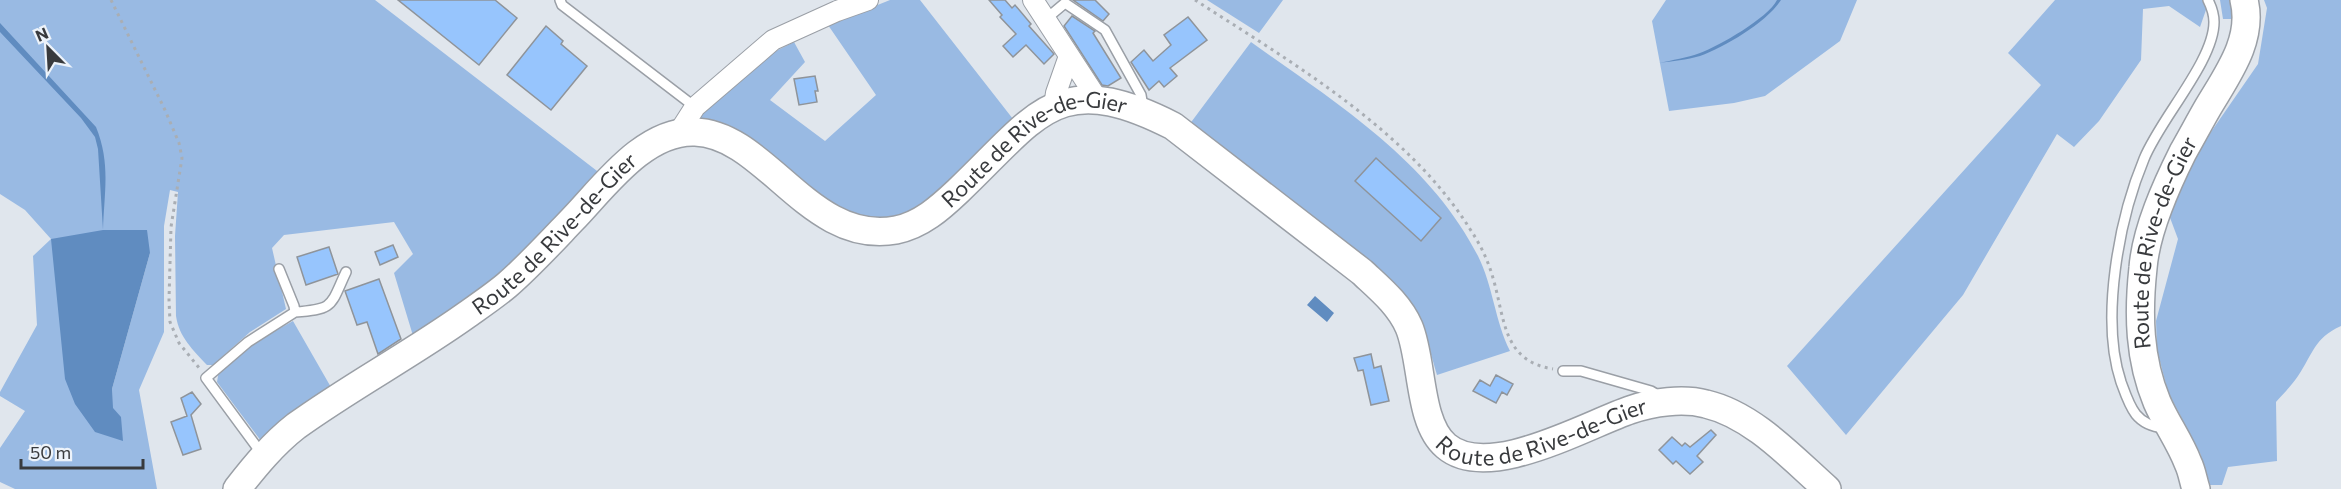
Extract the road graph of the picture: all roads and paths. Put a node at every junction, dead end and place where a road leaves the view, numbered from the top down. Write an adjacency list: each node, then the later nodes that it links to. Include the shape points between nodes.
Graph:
1 (111, 0): 19 (path, via 179,143 182,158 171,227 170,322 179,343)
2 (560, 0): 12 (lane)
3 (868, 0): 12 (street, via 773,40)
4 (1033, 0): 8 (street)
5 (1195, 0): 18 (path, via 1306,74 1411,156 1451,201 1481,247 1493,277 1505,329 1517,352 1540,367)
6 (2208, 0): 21 (lane, via 2214,21 2205,55 2144,159 2123,227 2116,267 2114,349 2129,405 2139,419 2152,426)
7 (2244, 0): 21 (main road, Route de Rive-de-Gier, via 2245,35 2233,67 2165,189 2143,265 2141,349 2147,375)
8 (1046, 19): 9 (street); 13 (lane, via 1065,3 1105,30 1142,95)
9 (1069, 56): 10 (street); 11 (street)
10 (1098, 100): 11 (main road, Route de Rive-de-Gier); 13 (main road, Route de Rive-de-Gier)
11 (1054, 106): 14 (main road, Route de Rive-de-Gier, via 1009,138 935,212 907,227 883,231 850,227 829,217 723,138 698,131)
12 (695, 107): 14 (street)
13 (1143, 111): 20 (main road, Route de Rive-de-Gier, via 1203,147 1362,272 1389,298 1408,326 1417,350 1429,418 1446,446 1463,455 1508,456 1631,409)
14 (679, 132): 22 (main road, Route de Rive-de-Gier, via 656,142 624,165 506,286 443,332 295,427)
15 (279, 269): 17 (lane)
16 (346, 272): 17 (lane, via 328,306)
17 (295, 312): 19 (lane, via 248,342)
18 (1563, 371): 20 (lane, via 1581,371 1651,391)
19 (207, 378): 22 (lane)
20 (1668, 402): 24 (main road, Route de Rive-de-Gier, via 1706,404 1729,412 1759,431)
21 (2170, 428): 25 (main road, Route de Rive-de-Gier, via 2188,462)
22 (264, 456): 23 (main road, Route de Rive-de-Gier)
23 (237, 489)
24 (1827, 489)
25 (2196, 489)

